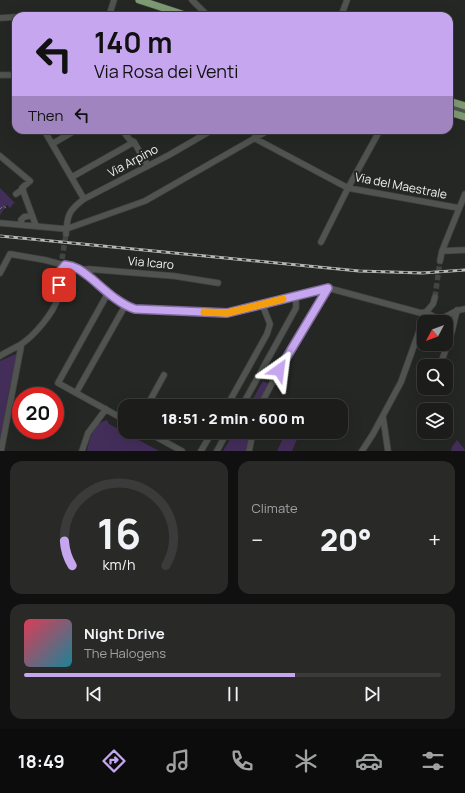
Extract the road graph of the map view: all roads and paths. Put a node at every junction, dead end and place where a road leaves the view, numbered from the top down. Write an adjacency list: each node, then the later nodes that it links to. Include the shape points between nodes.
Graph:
1 (114, 0): 6 (street)
2 (139, 0): 7 (main road)
3 (192, 0): 5 (street)
4 (347, 0): 10 (street)
5 (202, 9): 8 (street); 9 (street)
6 (110, 12)
7 (176, 12)
8 (203, 12)
9 (205, 12)
10 (342, 12)
11 (12, 17): 12 (street)
12 (0, 18)
13 (0, 75): 14 (street)
14 (12, 75)
15 (453, 102): 16 (main road)
16 (465, 106)
17 (453, 108): 18 (street)
18 (465, 112)
19 (453, 113): 20 (main road)
20 (465, 117)
21 (46, 134): 29 (street)
22 (69, 134): 29 (street)
23 (125, 134): 28 (street)
24 (205, 134): 31 (street, Via Arpino)
25 (262, 134): 27 (street)
26 (378, 134): 33 (street)
27 (254, 138): 33 (street, Via del Maestrale); 45 (street, via 145,201)
28 (134, 142): 31 (street); 32 (street)
29 (52, 144): 32 (street)
30 (0, 156): 34 (street, via 30,181)
31 (148, 166): 37 (street, Via Arpino)
32 (72, 177): 37 (street)
33 (348, 188): 39 (street, Via del Maestrale); 46 (street)
34 (23, 189): 35 (street); 41 (street)
35 (16, 194)
36 (465, 194): 39 (street)
37 (84, 199): 45 (street, Via Arpino, via 69,212)
38 (6, 208): 40 (path, via 3,206)
39 (459, 208): 48 (street)
40 (0, 209)
41 (32, 215): 43 (street, via 21,220); 44 (street)
42 (0, 223): 43 (street)
43 (22, 225): 44 (street)
44 (36, 226): 45 (street)
45 (66, 231)
46 (321, 242)
47 (465, 250): 48 (street)
48 (442, 251): 50 (street)
49 (62, 259): 51 (street)
50 (440, 261)
51 (64, 266): 52 (street, Via Icaro, via 69,265); 53 (street, via 10,254); 64 (street, via 61,270 58,296 50,314)
52 (82, 270): 54 (street, Via Icaro, via 174,276); 56 (street)
53 (0, 273)
54 (218, 283)
55 (328, 288): 57 (street); 63 (street, via 415,312); 72 (street)
56 (108, 293): 60 (street); 68 (street, via 58,383)
57 (296, 296): 59 (street); 71 (street, via 296,308)
58 (435, 297): 63 (street, via 434,304)
59 (262, 304): 60 (street, via 227,313 135,309); 70 (street, via 270,324 267,334)
60 (126, 306): 68 (street)
61 (465, 309): 62 (street)
62 (457, 310): 63 (street, via 441,319 434,318); 66 (street)
63 (426, 312): 75 (street, via 401,382)
64 (20, 345): 65 (street); 80 (street)
65 (0, 356)
66 (442, 359)
67 (164, 375): 69 (street)
68 (76, 393): 73 (street)
69 (150, 399)
70 (231, 399)
71 (246, 399)
72 (264, 399)
73 (106, 409): 74 (street); 81 (street, via 88,433)
74 (118, 416)
75 (383, 417): 86 (street); 87 (street)
76 (160, 439): 82 (street)
77 (208, 439): 83 (street)
78 (224, 439): 84 (street)
79 (252, 439): 85 (street)
80 (1, 451)
81 (82, 451)
82 (182, 451)
83 (201, 451)
84 (217, 451)
85 (249, 451)
86 (362, 451)
87 (388, 451)

